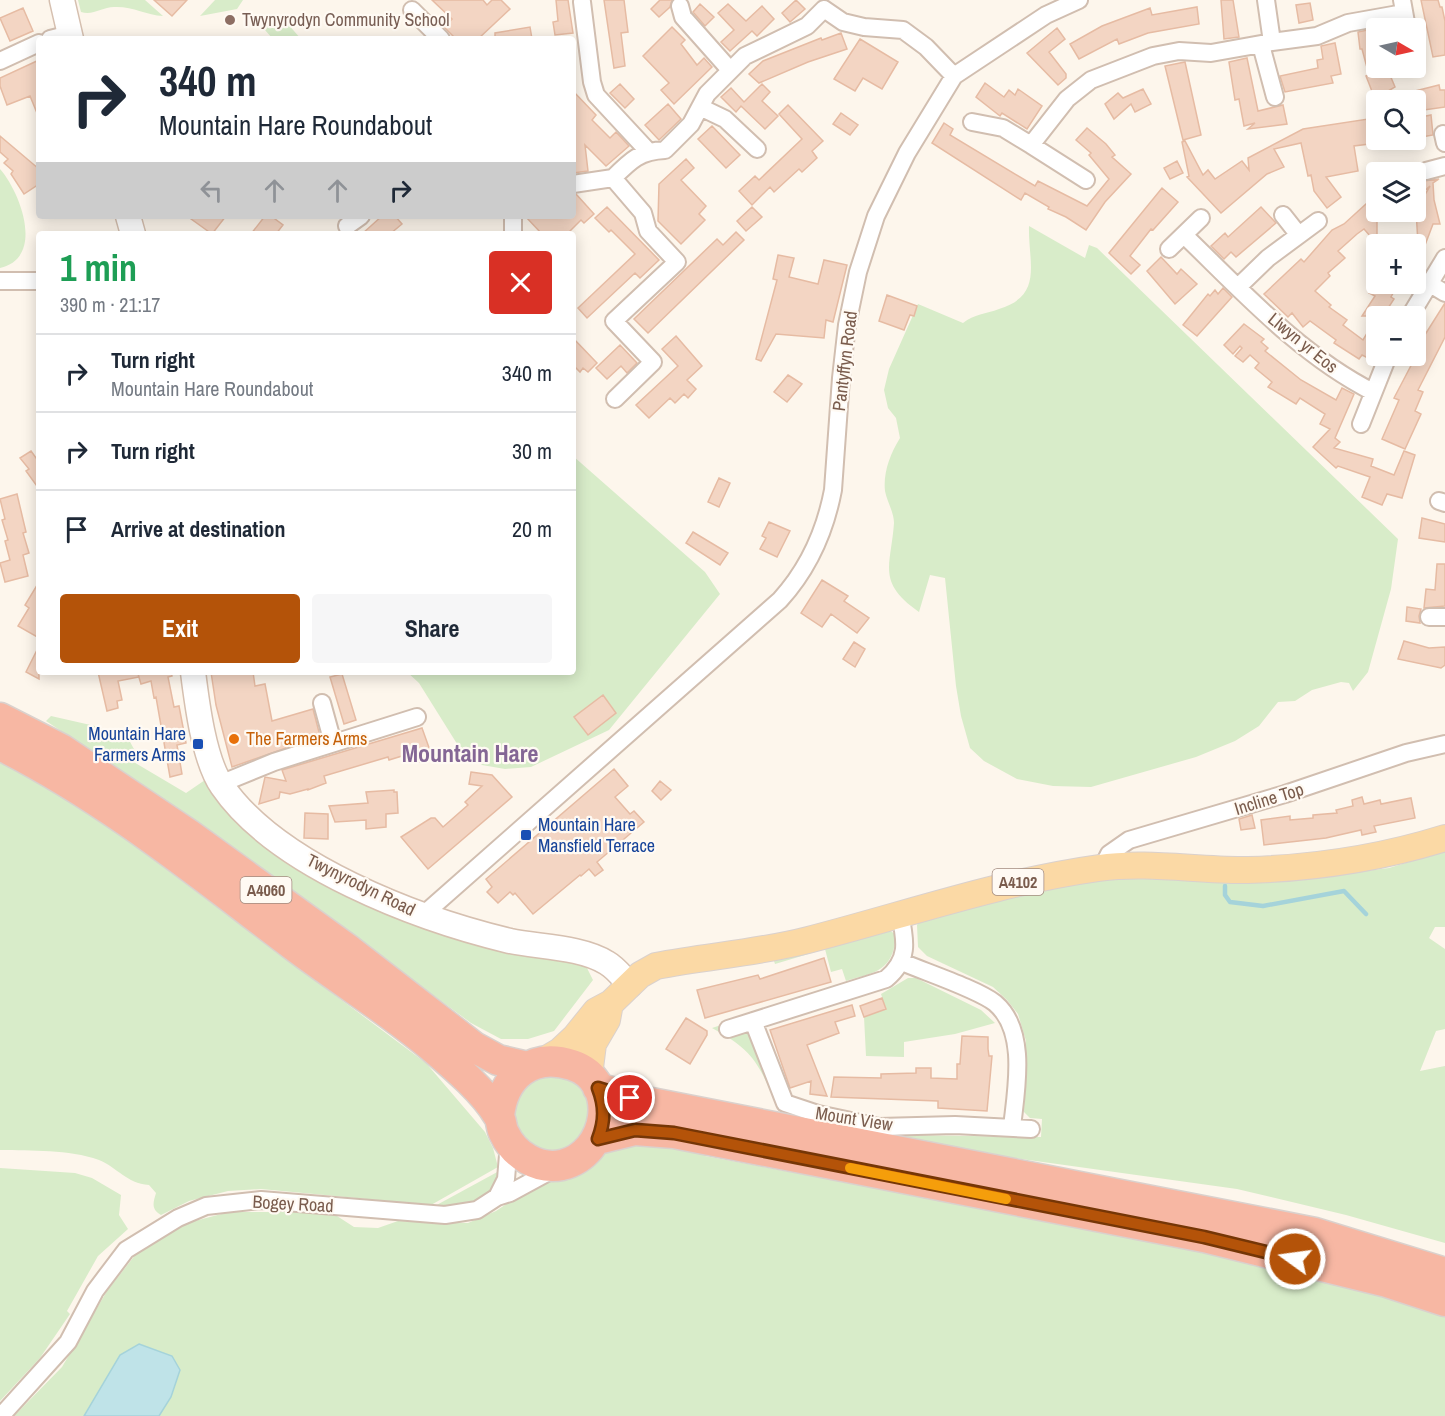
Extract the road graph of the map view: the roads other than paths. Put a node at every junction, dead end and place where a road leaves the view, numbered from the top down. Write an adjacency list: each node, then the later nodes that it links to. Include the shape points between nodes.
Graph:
1 (62, 0): 9 (street)
2 (1078, 0): 16 (street, Pantyffyn Road, via 1046,15)
3 (1266, 0): 11 (street)
4 (582, 2): 13 (street)
5 (820, 5): 15 (street, via 807,26 745,56); 16 (street, via 843,22 903,30)
6 (680, 6): 15 (street, via 683,17)
7 (412, 10): 10 (street)
8 (1404, 14): 11 (street, via 1348,23 1317,36)
9 (64, 36)
10 (438, 36)
11 (1267, 43): 17 (street); 20 (street, via 1211,53 1179,51 1153,56 1091,80 1067,99)
12 (36, 44): 14 (street)
13 (580, 46): 22 (street, via 597,95)
14 (0, 61)
15 (730, 70): 18 (street)
16 (954, 76): 57 (street, Pantyffyn Road, via 886,195 858,272 847,325 828,515 800,576 780,600)
17 (1275, 96)
18 (700, 107): 21 (street, via 725,119); 22 (street, via 691,124 665,150)
19 (972, 122): 20 (street, via 1003,128)
20 (1031, 145): 26 (street)
21 (757, 150)
22 (648, 151): 25 (street, via 631,160)
23 (1445, 166): 24 (street)
24 (1426, 171)
25 (613, 178): 27 (street); 45 (street, via 643,213 648,231 677,261 614,321 653,362)
26 (1086, 180)
27 (576, 184)
28 (1283, 215): 33 (street)
29 (1201, 218): 34 (street)
30 (357, 219): 32 (street)
31 (1318, 221): 33 (street)
32 (347, 226)
33 (1299, 234): 40 (street)
34 (1184, 235): 35 (street); 40 (street, Llwyn yr Eos)
35 (1169, 249)
36 (1445, 258): 39 (street)
37 (0, 281): 38 (street)
38 (36, 281)
39 (1430, 284): 41 (street); 42 (street)
40 (1238, 286): 44 (street, Llwyn yr Eos, via 1288,333 1350,380)
41 (1445, 293)
42 (1416, 306)
43 (1384, 366): 44 (street)
44 (1373, 392): 46 (street)
45 (615, 399)
46 (1361, 424)
47 (194, 675): 54 (street, Twynyrodyn Road, via 206,748)
48 (322, 703): 51 (street)
49 (417, 717): 51 (street)
50 (0, 718): 64 (highway, A4060, via 61,749 188,834 474,1047 498,1060)
51 (333, 743): 54 (street)
52 (1445, 744): 56 (street, Incline Top, via 1129,840 1109,854)
53 (0, 745): 68 (highway, A4060, via 50,770 175,855 415,1033 462,1073)
54 (220, 784): 57 (street, Twynyrodyn Road, via 238,807 285,847 331,875)
55 (1445, 838): 56 (main road, A4102, via 1342,863 1247,870)
56 (1102, 868): 58 (main road, A4102, via 993,887)
57 (423, 915): 60 (street, Twynyrodyn Road, via 510,940 593,957 608,963)
58 (900, 915): 59 (street, via 904,932); 60 (main road, A4102, via 777,948 656,966)
59 (902, 962): 62 (street, via 886,979); 66 (street, via 995,1003 1008,1019 1016,1060)
60 (630, 985): 61 (main road, A4102)
61 (610, 1003): 64 (main road, A4102, via 596,1011 560,1051); 65 (main road, A4102, via 607,1020 593,1044)
62 (753, 1021): 63 (street); 66 (street, Mount View, via 785,1103 879,1127)
63 (728, 1029)
64 (535, 1064): 65 (highway, via 568,1064); 68 (highway, via 515,1076 506,1087 501,1101)
65 (594, 1082): 69 (highway, via 604,1113); 72 (highway, via 646,1102 1315,1233)
66 (1012, 1127): 67 (street, Mount View)
67 (1031, 1129)
68 (504, 1130): 70 (highway, via 519,1154 531,1162); 71 (street, via 506,1179)
69 (598, 1139): 70 (highway, via 576,1160); 73 (highway, via 635,1130 674,1133 1204,1237 1387,1282)
70 (561, 1165): 71 (street, Bogey Road)
71 (497, 1197): 74 (street, Bogey Road, via 477,1210 445,1215 261,1200 206,1206 187,1214 126,1250 95,1291 68,1342)
72 (1445, 1273)
73 (1445, 1301)
74 (1, 1416)

